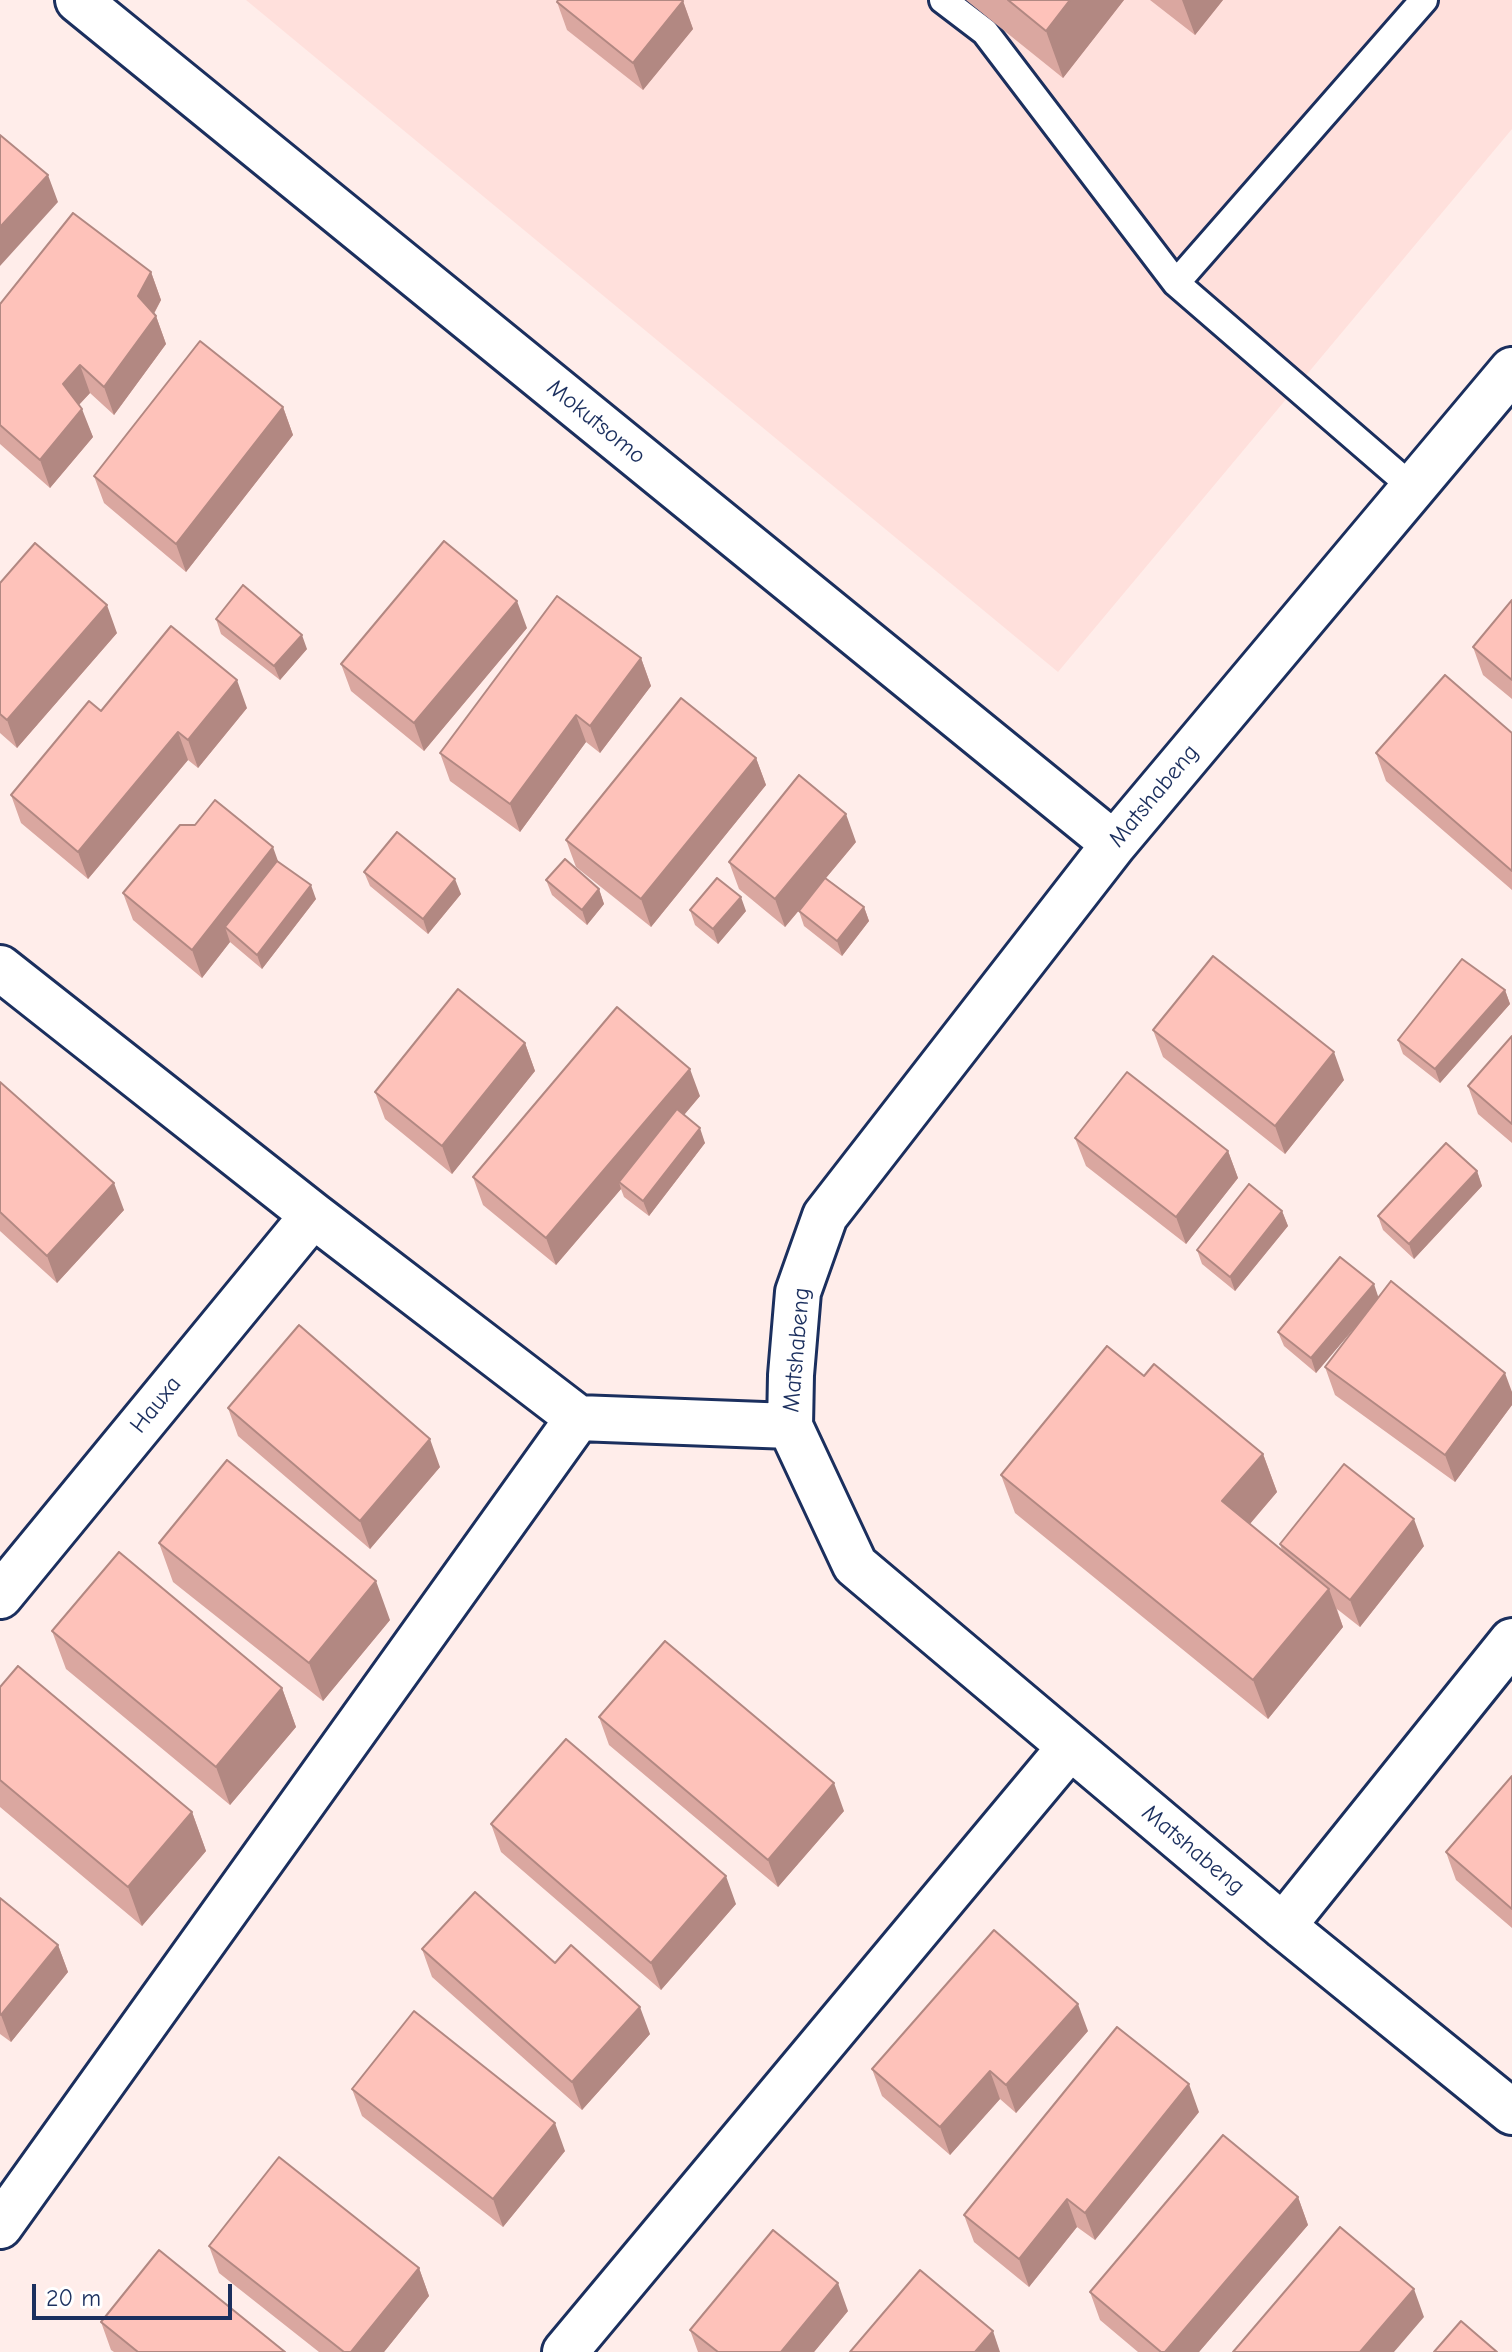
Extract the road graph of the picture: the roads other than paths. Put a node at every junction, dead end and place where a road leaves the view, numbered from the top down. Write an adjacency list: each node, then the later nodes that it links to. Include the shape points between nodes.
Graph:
1 (78, 0): 7 (street, Mokutsomo)
2 (943, 0): 4 (lane, via 985,32)
3 (1424, 0): 4 (lane)
4 (1176, 283): 6 (lane)
5 (1512, 370): 6 (street, Matshabeng)
6 (1413, 488): 7 (street, Matshabeng)
7 (1114, 844): 11 (street, Matshabeng, via 825,1216 798,1292)
8 (0, 968): 9 (street)
9 (313, 1215): 10 (street); 12 (street, Hauxa)
10 (578, 1418): 11 (street); 17 (street)
11 (790, 1426): 14 (street, Matshabeng, via 855,1565)
12 (0, 1596)
13 (1512, 1641): 15 (street)
14 (1070, 1747): 15 (street, Matshabeng); 18 (street)
15 (1283, 1926): 16 (street, Matshabeng)
16 (1512, 2112)
17 (0, 2226)
18 (565, 2352)

